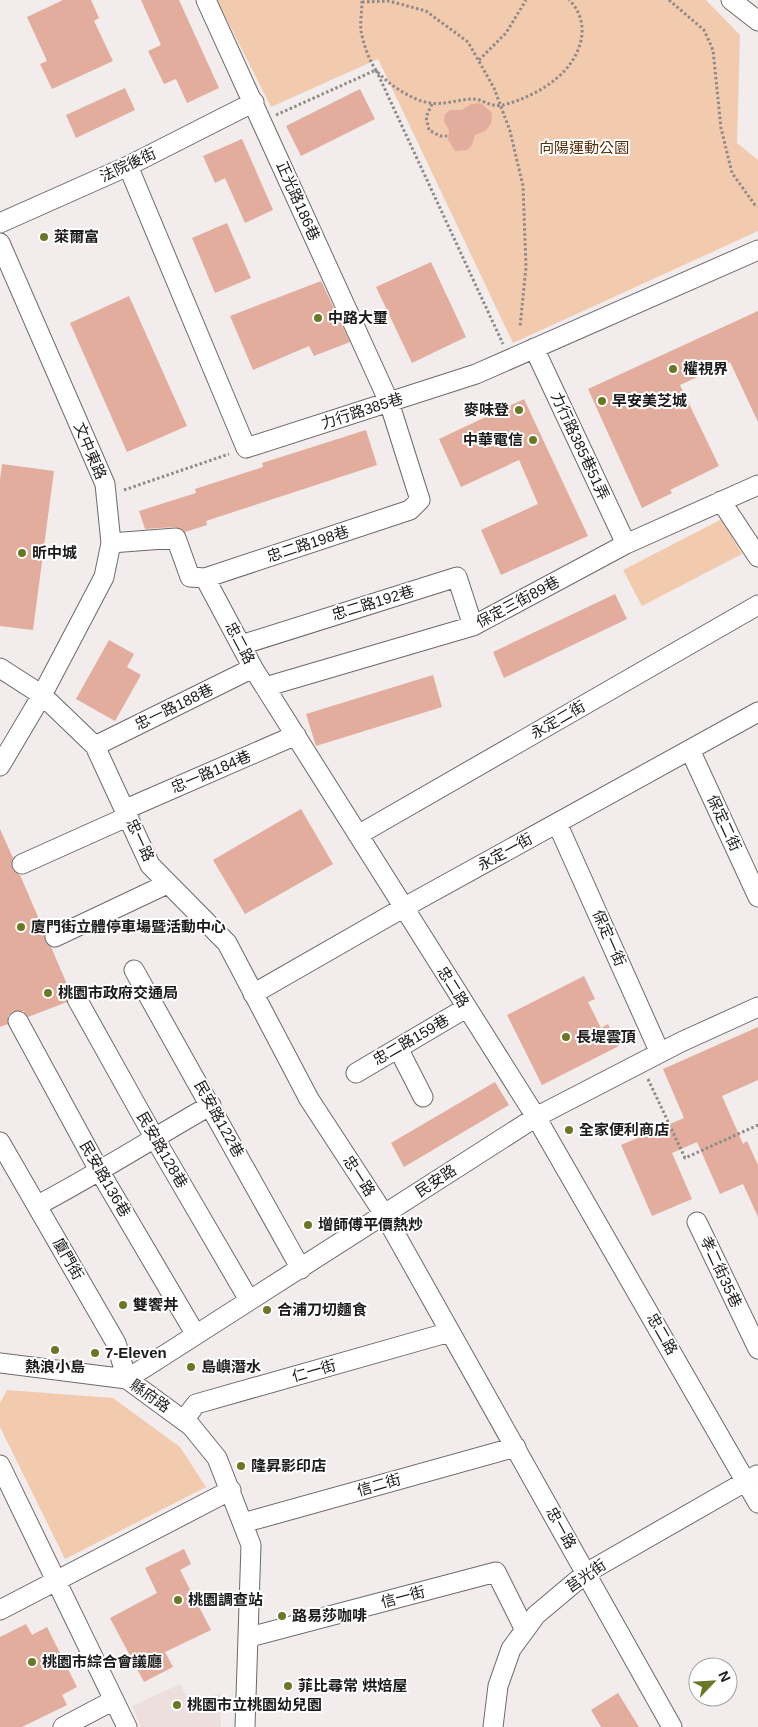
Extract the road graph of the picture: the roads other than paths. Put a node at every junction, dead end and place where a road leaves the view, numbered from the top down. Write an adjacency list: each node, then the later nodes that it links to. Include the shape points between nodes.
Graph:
1 (206, 0): 4 (street, 正光路186巷)
2 (731, 0): 3 (street)
3 (758, 21)
4 (254, 102): 5 (street, 法院後街); 10 (street, 正光路186巷)
5 (128, 166): 6 (street, 法院後街); 10 (street, 力行路385巷, via 246,448)
6 (0, 223)
7 (0, 244): 14 (street, 文中東路, via 105,484)
8 (758, 250): 9 (street, 力行路385巷)
9 (534, 348): 10 (street, 力行路385巷, via 476,374); 15 (street, 力行路385巷51弄)
10 (389, 402): 13 (street, 正光路186巷, via 420,500)
11 (758, 485): 12 (street, 保定三街89巷)
12 (721, 501): 15 (street, 保定三街89巷); 16 (street)
13 (410, 510): 17 (street, 忠二路198巷)
14 (111, 543): 17 (street, via 176,538 190,576); 24 (street, 文中東路, via 104,577)
15 (626, 544): 19 (street, 保定三街89巷)
16 (758, 557)
17 (205, 578): 20 (street, 忠二路)
18 (758, 606): 32 (street, 永定二街)
19 (473, 626): 20 (street, 忠二路192巷, via 457,577); 23 (street, 保定三街89巷)
20 (241, 645): 22 (street, 忠二路)
21 (0, 668): 24 (street, 忠一路)
22 (253, 668): 23 (street, 忠二路); 27 (street, 忠一路188巷)
23 (265, 687): 26 (street, 忠二路)
24 (42, 695): 27 (street, 忠一路); 29 (street, 文中東路)
25 (758, 712): 28 (street, 永定一街)
26 (296, 735): 30 (street, 忠一路184巷); 32 (street, 忠二路)
27 (95, 746): 30 (street, 忠一路)
28 (690, 750): 31 (street, 永定一街); 35 (street, 保定二街)
29 (0, 766)
30 (127, 812): 33 (street, 忠一路184巷); 34 (street, 忠一路, via 150,865)
31 (557, 823): 36 (street, 永定一街); 45 (street, 保定一街)
32 (358, 835): 36 (street, 忠二路)
33 (22, 864)
34 (167, 884): 37 (street); 39 (street, 忠一路, via 227,943)
35 (758, 897)
36 (403, 908): 39 (street, 永定一街); 42 (street, 忠二路)
37 (55, 937)
38 (134, 970): 48 (street, 民安路122巷)
39 (253, 994): 54 (street, 忠一路, via 309,1099)
40 (77, 999): 50 (street, 民安路128巷)
41 (758, 1007): 45 (street, 民安路)
42 (466, 1008): 44 (street, 忠二路159巷); 49 (street, 忠二路)
43 (18, 1021): 52 (street, 民安路136巷)
44 (398, 1048): 46 (street, 忠二路159巷); 47 (street)
45 (660, 1053): 49 (street, 民安路)
46 (356, 1073)
47 (423, 1097)
48 (211, 1105): 50 (street); 56 (street, 民安路122巷)
49 (536, 1117): 54 (street, 民安路); 66 (street, 忠二路)
50 (154, 1137): 52 (street); 57 (street, 民安路128巷)
51 (0, 1142): 53 (street, 廈門街)
52 (100, 1172): 53 (street); 59 (street, 民安路136巷)
53 (38, 1205): 62 (street, 廈門街, via 116,1343)
54 (384, 1214): 56 (street, 民安路); 58 (street, 忠一路)
55 (698, 1222): 60 (street, 孝二街35巷)
56 (301, 1269): 57 (street, 民安路)
57 (249, 1300): 59 (street, 民安路)
58 (450, 1332): 63 (street, 仁一街, via 196,1404); 64 (street, 忠一路)
59 (196, 1335): 62 (street, 民安路)
60 (758, 1349)
61 (0, 1364): 62 (street, 縣府路)
62 (127, 1379): 63 (street, 縣府路)
63 (184, 1420): 67 (street, 縣府路, via 217,1458)
64 (516, 1447): 69 (street, 信二街); 70 (street, 忠一路)
65 (0, 1465): 71 (street)
66 (752, 1478): 68 (street, 忠二路); 70 (street, 莒光街)
67 (231, 1490): 69 (street, 縣府路); 71 (street)
68 (758, 1503)
69 (243, 1523): 74 (street, 縣府路, via 251,1545)
70 (586, 1573): 73 (street, 莒光街); 80 (street, 忠一路)
71 (56, 1581): 72 (street); 75 (street)
72 (0, 1610)
73 (524, 1628): 74 (street, 信一街, via 496,1572); 79 (street, 莒光街, via 511,1649 498,1686)
74 (250, 1637): 78 (street, 縣府路)
75 (114, 1700): 76 (street); 77 (street)
76 (63, 1727)
77 (127, 1727)
78 (245, 1727)
79 (493, 1727)
80 (672, 1727)

